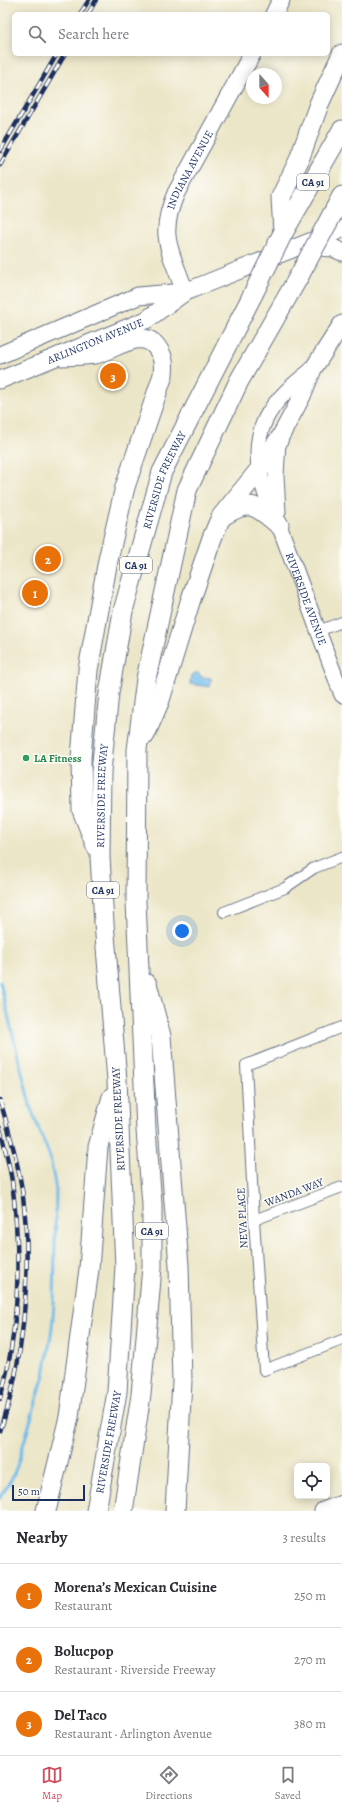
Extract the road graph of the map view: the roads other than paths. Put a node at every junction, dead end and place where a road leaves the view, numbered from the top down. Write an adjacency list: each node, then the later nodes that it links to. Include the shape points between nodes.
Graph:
1 (281, 0): 2 (main road)
2 (275, 12)
3 (342, 54): 8 (highway, via 319,104 299,160 281,197)
4 (251, 56): 11 (main road, INDIANA AVENUE, via 168,211 167,242)
5 (342, 130): 8 (highway, RIVERSIDE FREEWAY / CA 91)
6 (338, 203): 24 (highway, CA 91, bridge, via 239,381 187,490 154,636)
7 (342, 230): 9 (main road, ARLINGTON AVENUE)
8 (283, 233): 25 (highway, RIVERSIDE FREEWAY / CA 91, bridge, via 162,472 123,611 108,701 101,772)
9 (302, 246): 10 (main road, via 333,248); 11 (main road, ARLINGTON AVENUE)
10 (342, 252)
11 (185, 292): 13 (main road, ARLINGTON AVENUE, via 138,296); 14 (main road, ARLINGTON AVENUE, via 146,320)
12 (342, 324): 15 (main road, RIVERSIDE AVENUE)
13 (0, 355)
14 (61, 356): 16 (main road, ARLINGTON AVENUE); 25 (highway, via 96,354 130,340 142,338 156,347 164,364 163,376 125,487 108,560 88,670 81,758 82,810)
15 (313, 369): 17 (main road, RIVERSIDE AVENUE); 18 (main road, RIVERSIDE AVENUE, via 284,394 265,420 259,439)
16 (0, 380)
17 (278, 441): 18 (highway); 20 (main road, RIVERSIDE AVENUE, via 276,493)
18 (260, 469): 19 (highway); 20 (main road, RIVERSIDE AVENUE, via 269,506)
19 (220, 518): 20 (highway, via 239,506 251,506 263,511); 24 (highway, via 187,609 160,700)
20 (279, 525): 22 (main road, RIVERSIDE AVENUE)
21 (342, 622): 22 (street)
22 (318, 631): 23 (main road, RIVERSIDE AVENUE)
23 (342, 695)
24 (137, 750): 28 (highway, CA 91)
25 (100, 857): 30 (highway, RIVERSIDE FREEWAY / CA 91)
26 (342, 858): 27 (street, via 314,868 285,888)
27 (224, 912)
28 (138, 950): 35 (highway, via 161,1036 179,1266 182,1381); 38 (highway, CA 91, via 152,1204 152,1267 141,1395)
29 (342, 1027): 32 (street, NEVA PLACE, via 246,1065)
30 (117, 1080): 36 (highway, via 98,1147 89,1269 69,1417); 37 (highway, RIVERSIDE FREEWAY / CA 91, via 125,1267 117,1392)
31 (342, 1187): 32 (street, WANDA WAY)
32 (254, 1220): 33 (street, NEVA PLACE, via 264,1370)
33 (342, 1340)
34 (342, 1504): 39 (main road)
35 (176, 1510)
36 (46, 1511)
37 (96, 1511)
38 (123, 1511)
39 (323, 1511)

